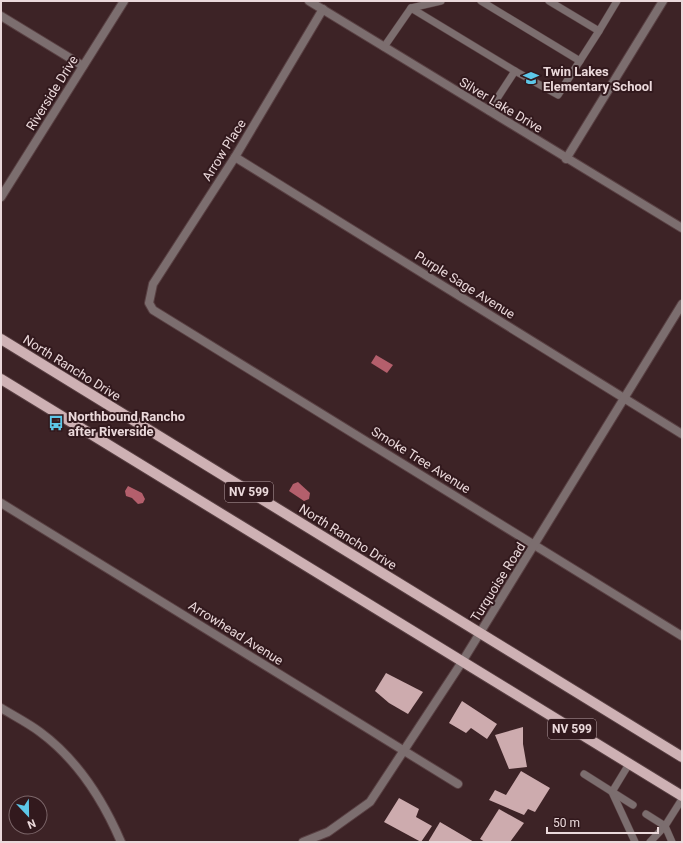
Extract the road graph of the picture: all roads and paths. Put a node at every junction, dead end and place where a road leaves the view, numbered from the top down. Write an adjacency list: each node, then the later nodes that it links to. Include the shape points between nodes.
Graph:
1 (124, 1): 14 (street, Riverside Drive)
2 (309, 1): 9 (street, Silver Lake Drive)
3 (441, 1): 8 (lane)
4 (481, 1): 13 (lane)
5 (549, 1): 11 (lane)
6 (617, 1): 11 (lane)
7 (663, 1): 18 (street)
8 (411, 8): 12 (lane); 15 (lane)
9 (323, 9): 12 (street, Silver Lake Drive); 17 (street, Arrow Place)
10 (1, 16): 14 (street)
11 (599, 32): 13 (lane)
12 (384, 47): 16 (street, Silver Lake Drive)
13 (580, 61): 15 (lane, via 558,95)
14 (83, 66): 19 (street, Riverside Drive)
15 (515, 71): 16 (lane)
16 (489, 112): 18 (street, Silver Lake Drive)
17 (235, 157): 21 (street, Arrow Place, via 153,284); 25 (street, Purple Sage Avenue)
18 (566, 159): 20 (street, Silver Lake Drive)
19 (1, 197)
20 (682, 228)
21 (149, 303): 28 (street, Smoke Tree Avenue, via 153,310)
22 (682, 304): 25 (street, Turquoise Road)
23 (1, 339): 29 (main road, North Rancho Drive / NV 599)
24 (1, 379): 31 (main road, NV 599)
25 (625, 398): 26 (street, Purple Sage Avenue); 28 (street, Turquoise Road)
26 (682, 434)
27 (1, 503): 33 (street, Arrowhead Avenue)
28 (535, 545): 29 (street, Turquoise Road); 30 (street, Smoke Tree Avenue)
29 (480, 634): 31 (street, Turquoise Road); 34 (main road, North Rancho Drive / NV 599)
30 (682, 636)
31 (462, 662): 33 (street, Turquoise Road); 35 (main road, NV 599)
32 (1, 708): 43 (street, via 40,732 64,752 92,787 110,816)
33 (404, 751): 37 (street, Arrowhead Avenue); 44 (street, Turquoise Road, via 370,802 328,832)
34 (682, 757)
35 (629, 764): 38 (lane); 39 (main road, NV 599)
36 (584, 774): 38 (lane)
37 (458, 784)
38 (612, 792): 40 (lane); 45 (lane)
39 (682, 798): 42 (lane)
40 (633, 805)
41 (646, 814): 42 (lane)
42 (665, 826): 46 (lane); 47 (lane)
43 (121, 842)
44 (303, 842)
45 (634, 842)
46 (650, 842)
47 (672, 842)

